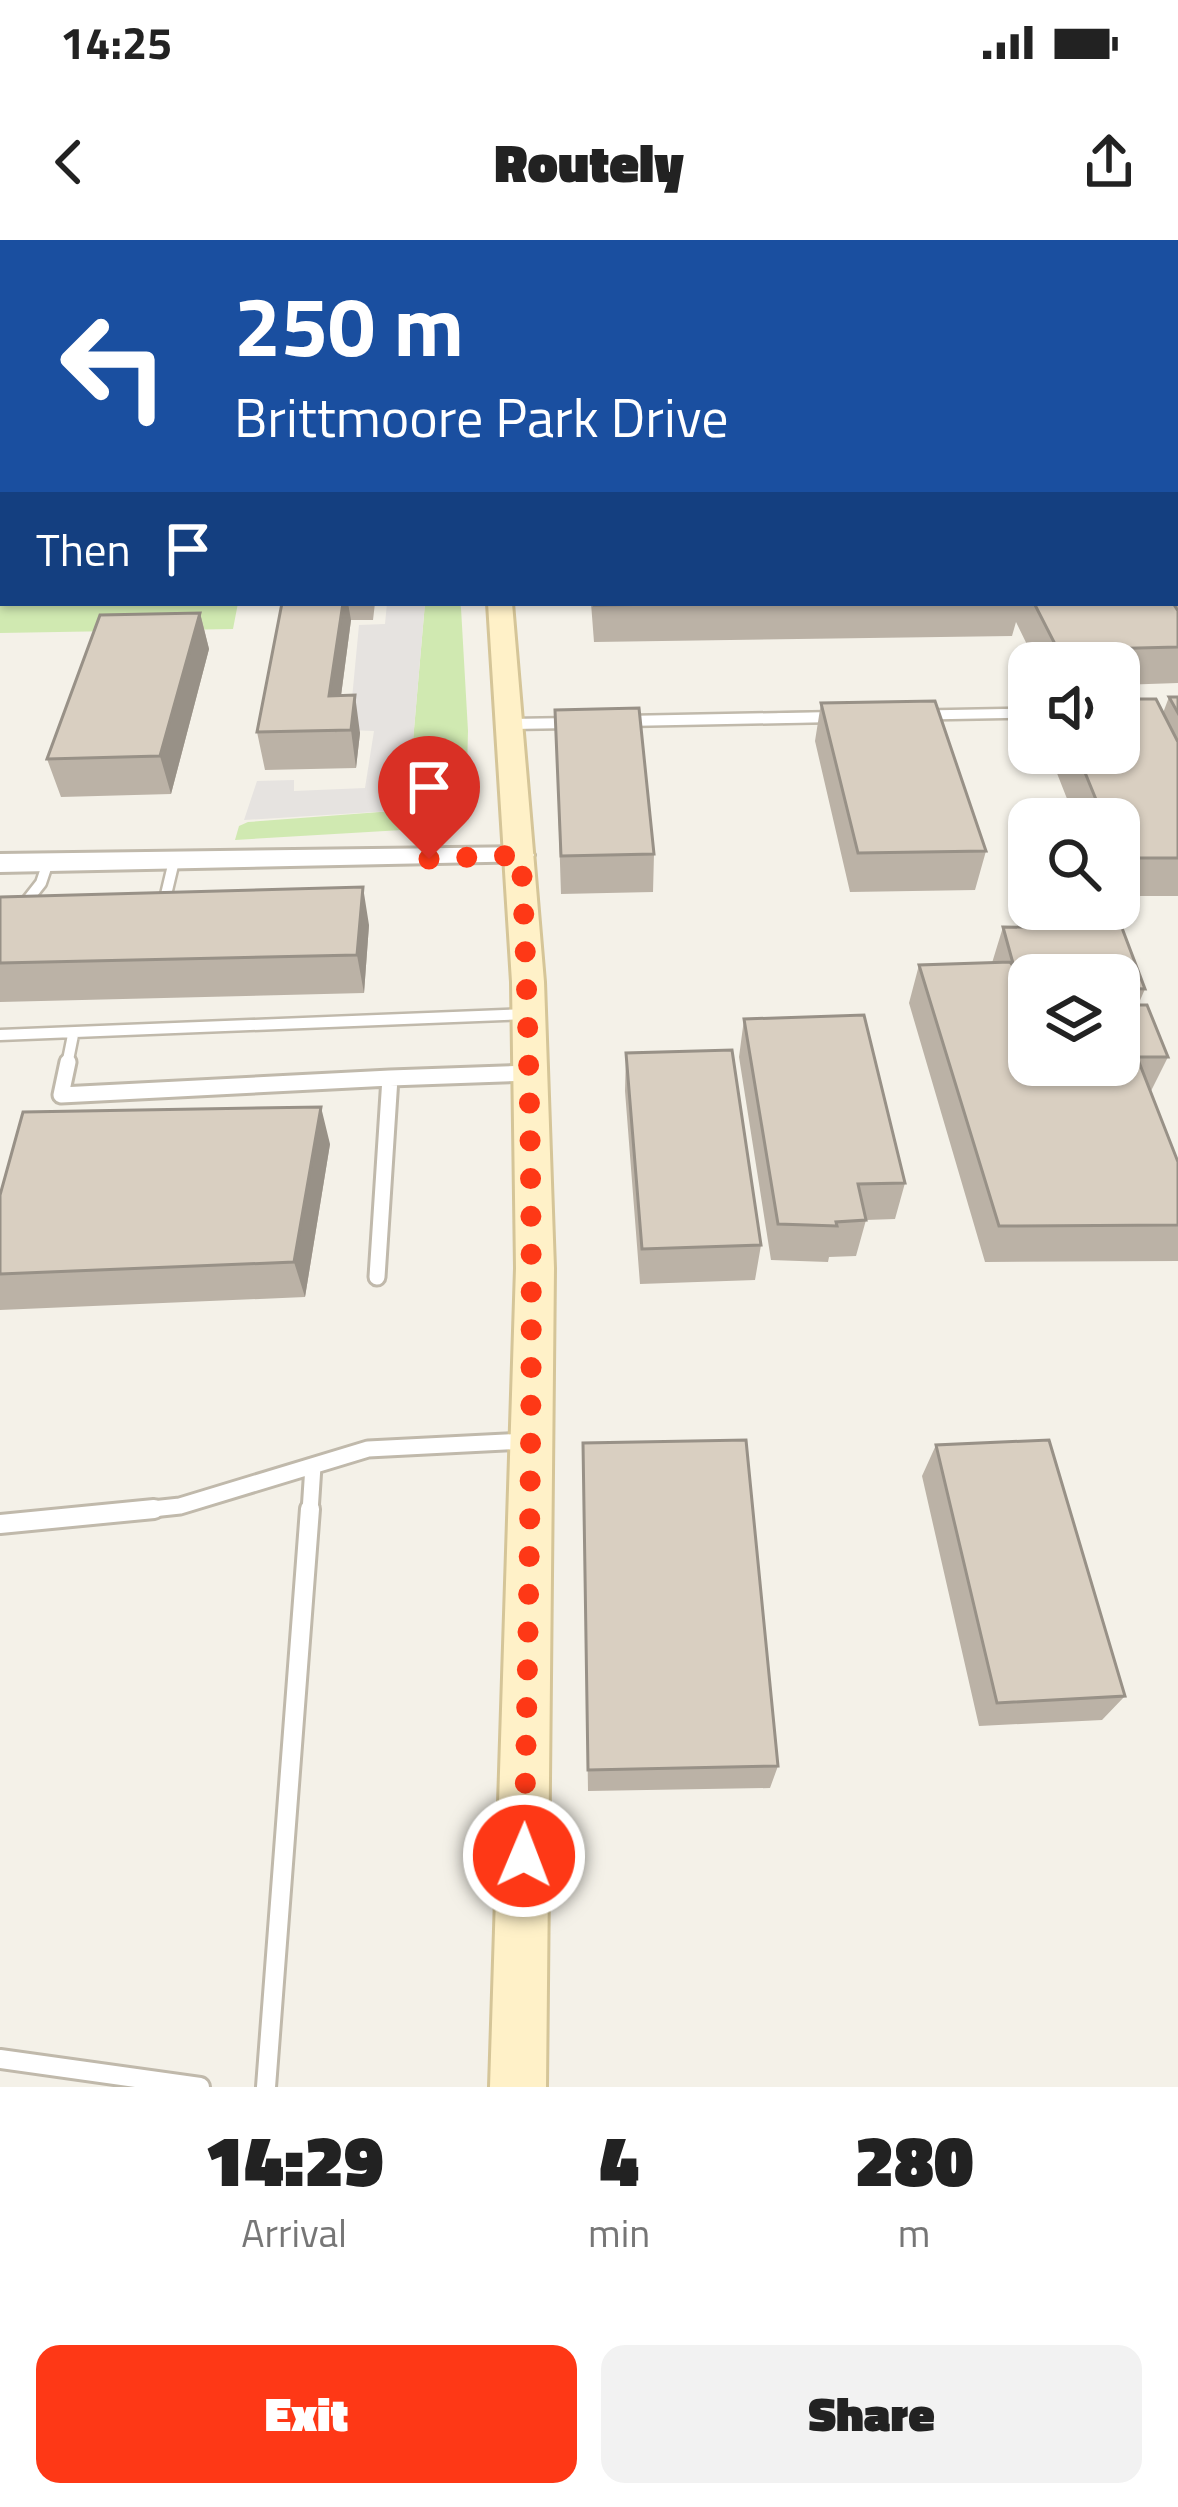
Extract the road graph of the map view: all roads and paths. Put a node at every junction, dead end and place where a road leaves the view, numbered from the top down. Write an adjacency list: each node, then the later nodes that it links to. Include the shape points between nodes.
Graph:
1 (500, 606): 7 (main road)
2 (1008, 713): 3 (lane)
3 (914, 715)
4 (846, 717): 6 (lane)
5 (594, 722): 7 (lane)
6 (617, 722)
7 (512, 724): 8 (main road)
8 (521, 855): 9 (street); 14 (main road)
9 (174, 860): 11 (street); 12 (lane, via 164,903)
10 (0, 862): 11 (street)
11 (48, 862): 13 (lane)
12 (187, 903)
13 (0, 935)
14 (529, 1014): 16 (lane); 17 (main road)
15 (0, 1035): 16 (lane)
16 (73, 1035): 18 (lane, via 62,1095)
17 (531, 1073): 18 (lane); 20 (main road)
18 (390, 1078): 19 (lane)
19 (377, 1277)
20 (533, 1441): 21 (lane, via 368,1449); 26 (main road)
21 (313, 1466): 22 (lane, via 180,1506); 25 (lane)
22 (0, 1524)
23 (0, 2059): 24 (lane)
24 (200, 2087)
25 (266, 2087)
26 (518, 2087)

